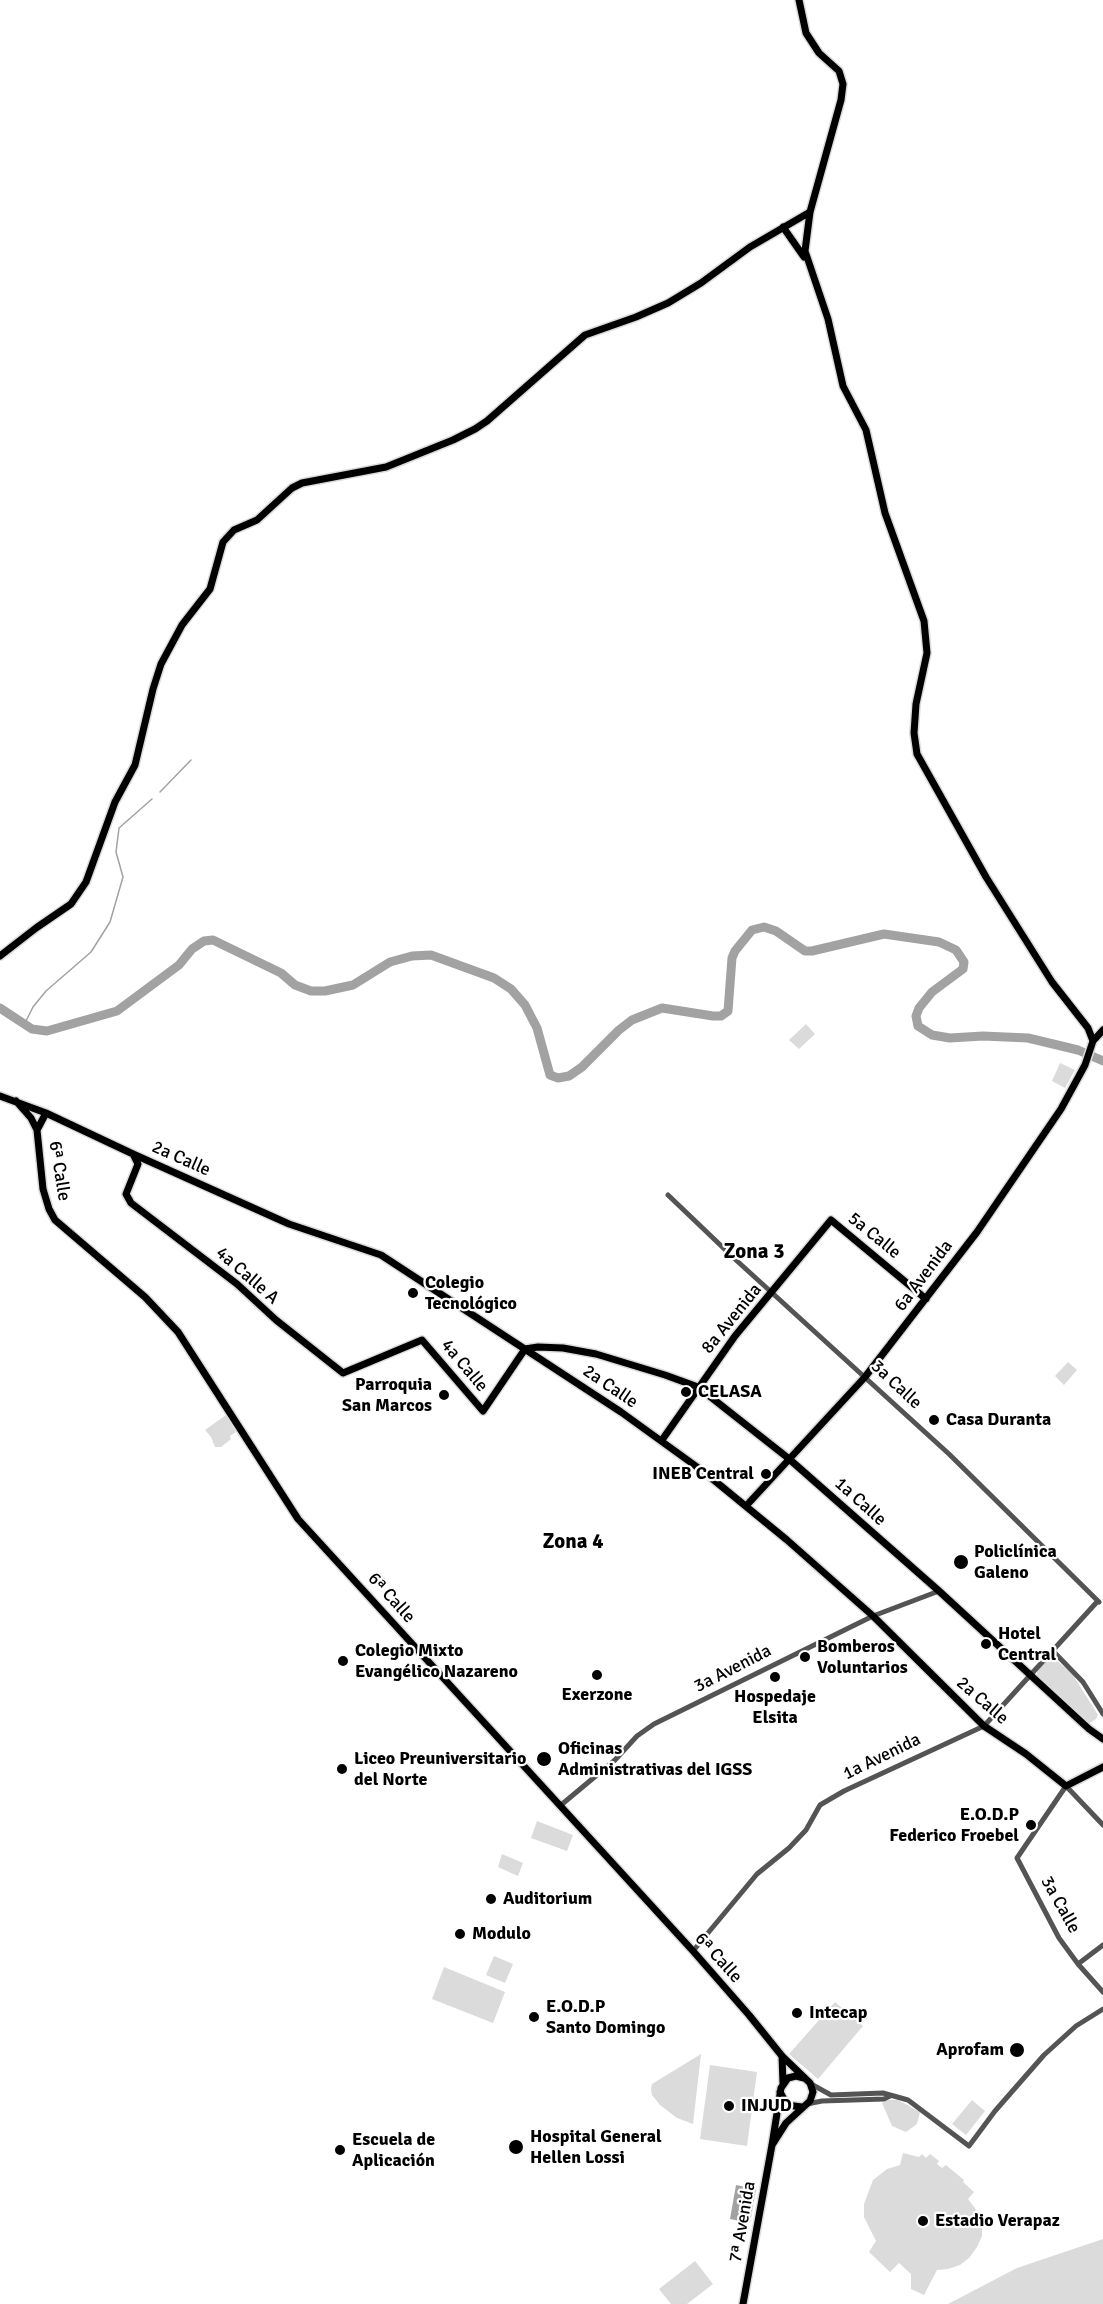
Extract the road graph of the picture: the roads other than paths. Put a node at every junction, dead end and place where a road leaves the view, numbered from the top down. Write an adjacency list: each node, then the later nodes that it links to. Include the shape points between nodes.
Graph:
1 (799, 0): 2 (main road, via 806,33 819,53 839,70 843,84)
2 (810, 212): 3 (main road); 4 (main road)
3 (783, 227): 4 (main road); 5 (main road, via 668,303 585,335 475,429 387,467 303,483 257,520 234,530 223,542 210,589 182,624 161,664 135,765 115,802 87,882 71,904)
4 (807, 261): 8 (main road, via 828,319 843,386 866,430 885,513 924,621 927,653 916,704 917,754 986,877 1052,982 1088,1028)
5 (0, 956)
6 (1103, 1030): 8 (main road)
7 (1103, 1038): 8 (main road)
8 (1092, 1044): 17 (main road, 6a Avenida, via 1085,1065 1044,1137)
9 (0, 1096): 10 (main road, 2a Calle)
10 (16, 1101): 11 (main road, 2a Calle); 12 (main road, 6ª Calle)
11 (46, 1113): 12 (main road, 6ª Calle); 13 (main road, 2a Calle)
12 (38, 1130): 35 (main road, 6ª Calle, via 43,1190 55,1220 145,1297 178,1332 298,1519)
13 (132, 1154): 18 (main road, 4a Calle A, via 138,1164 126,1194 131,1203 237,1284 343,1373); 19 (main road, 2a Calle, via 289,1224 381,1255)
14 (669, 1195): 16 (street, 3a Calle)
15 (831, 1220): 16 (main road, 8a Avenida); 17 (main road, 5a Calle)
16 (773, 1293): 20 (street, 3a Calle); 21 (main road, 8a Avenida)
17 (926, 1299): 20 (main road, 6a Avenida)
18 (422, 1340): 19 (main road, 4a Calle, via 483,1411)
19 (525, 1349): 21 (main road, 1a Calle, via 563,1348 596,1354); 22 (main road, 2a Calle)
20 (865, 1377): 23 (main road, 6a Avenida); 26 (street, 3a Calle, via 949,1454)
21 (698, 1387): 22 (main road, 8a Avenida); 23 (main road, 1a Calle)
22 (662, 1440): 24 (main road, 2a Calle)
23 (788, 1458): 24 (main road, 6a Avenida); 25 (main road, 1a Calle)
24 (746, 1506): 27 (main road, 2a Calle)
25 (939, 1591): 27 (street, 3a Avenida); 29 (main road, 1a Calle)
26 (1097, 1602): 28 (street, 1a Avenida)
27 (873, 1616): 31 (main road, 2a Calle); 35 (street, 3a Avenida, via 654,1724)
28 (1052, 1650): 29 (street, 1a Avenida); 30 (street, via 1083,1682)
29 (1030, 1675): 31 (street, 1a Avenida); 32 (main road, 1a Calle)
30 (1103, 1714)
31 (984, 1726): 34 (main road, 2a Calle); 38 (street, 1a Avenida, via 820,1805 806,1830 757,1874)
32 (1103, 1739)
33 (1103, 1767): 34 (main road)
34 (1066, 1785): 36 (street, 2a Calle); 39 (street, 3a Calle, via 1017,1858 1059,1938)
35 (561, 1805): 38 (main road, 6ª Calle)
36 (1103, 1825)
37 (1103, 1945): 39 (street)
38 (693, 1951): 42 (main road, 6ª Calle)
39 (1078, 1964): 40 (street, 3a Calle)
40 (1103, 1992)
41 (1103, 2009): 46 (street, via 1076,2026 1044,2055 969,2146 914,2104)
42 (782, 2056): 43 (main road, 6ª Calle); 44 (main road)
43 (807, 2080): 44 (main road, via 792,2076); 46 (street, via 831,2095); 47 (main road, via 813,2091)
44 (783, 2084): 45 (main road)
45 (780, 2092): 47 (main road, via 787,2105); 48 (main road, 7ª Avenida)
46 (890, 2096): 47 (street)
47 (804, 2106): 48 (main road, 7ª Avenida, via 780,2130)
48 (772, 2145): 49 (main road, 7ª Avenida)
49 (742, 2304)

